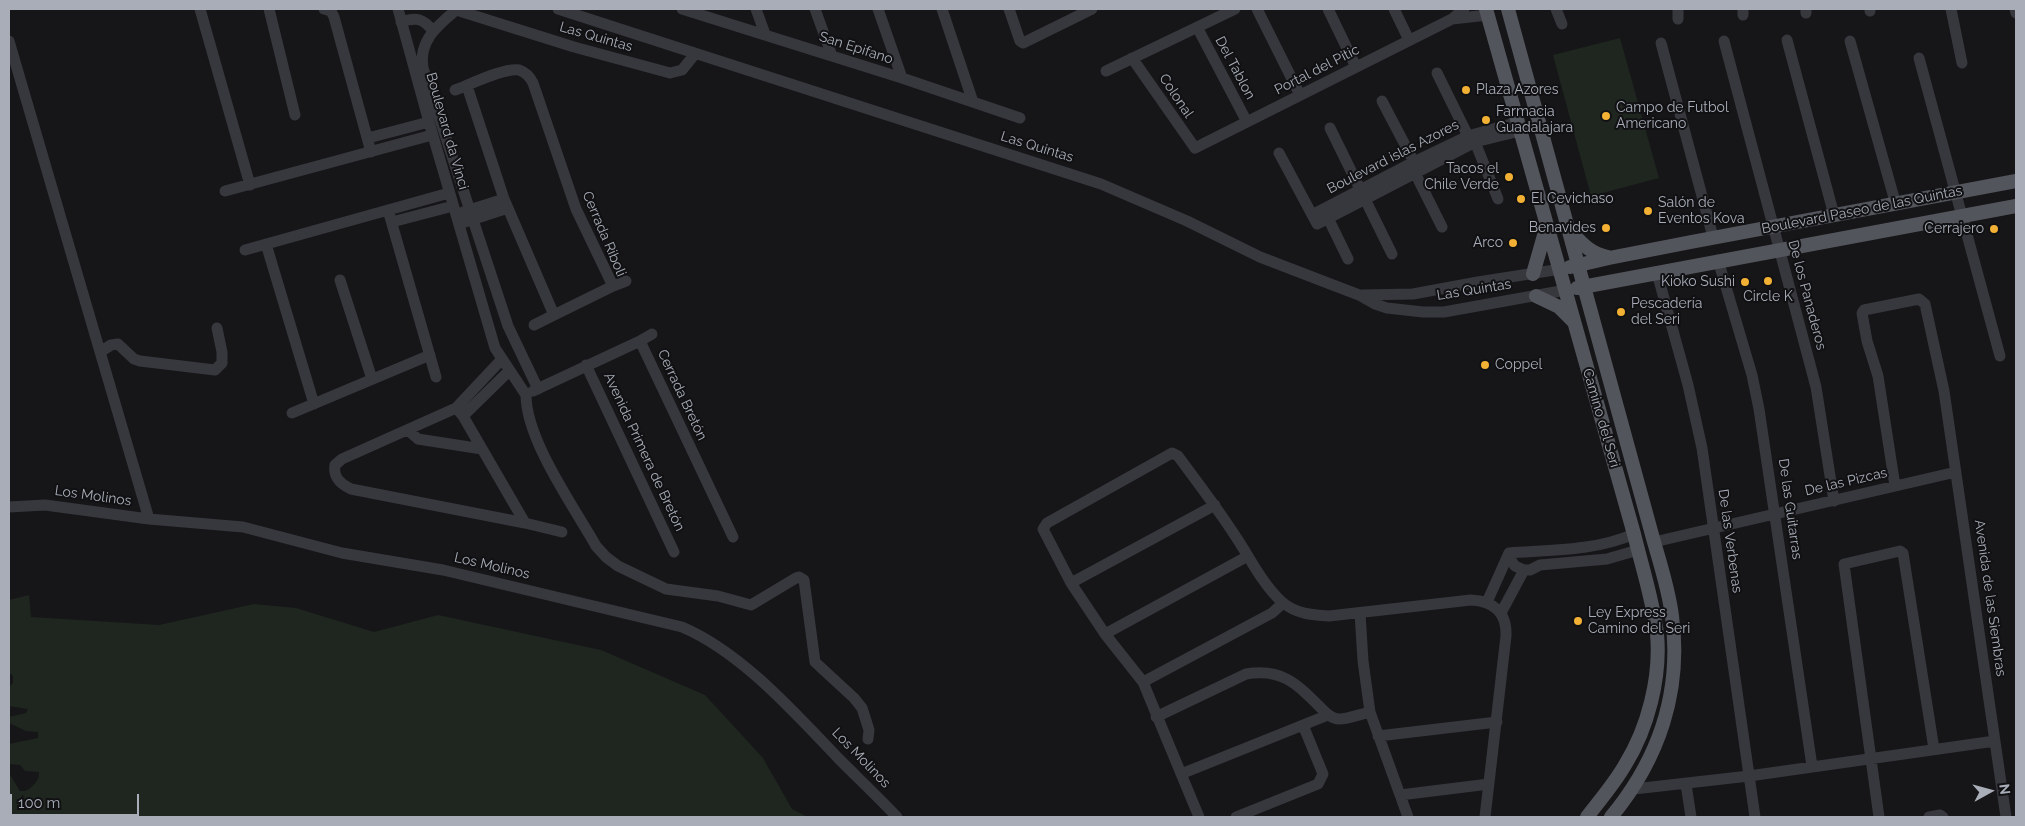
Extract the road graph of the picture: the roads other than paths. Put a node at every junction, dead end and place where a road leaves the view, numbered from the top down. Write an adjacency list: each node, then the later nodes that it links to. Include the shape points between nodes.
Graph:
1 (200, 9): 69 (street)
2 (268, 9): 55 (street)
3 (324, 9): 62 (street, via 331,11 334,17)
4 (398, 9): 28 (street)
5 (455, 9): 31 (street); 41 (street, Las Quintas, via 670,73 682,70)
6 (558, 9): 41 (street, Las Quintas)
7 (682, 9): 23 (street, San Epifano)
8 (756, 9): 32 (street)
9 (815, 9): 42 (street)
10 (878, 9): 49 (street)
11 (942, 9): 54 (street)
12 (1009, 9): 24 (street, via 1021,42)
13 (1092, 9): 24 (street)
14 (1235, 9): 30 (street)
15 (1256, 9): 52 (street)
16 (1328, 9): 46 (street)
17 (1394, 9): 33 (street)
18 (1464, 9): 27 (street, Portal del Pitic)
19 (1508, 9): 89 (main road, Camino del Seri)
20 (1556, 9): 29 (street)
21 (1951, 9): 45 (street)
22 (2016, 9): 26 (street)
23 (694, 11): 32 (street, San Epifano)
24 (1076, 12)
25 (1487, 12): 27 (street, Portal del Pitic); 59 (main road, Camino del Seri)
26 (2016, 12)
27 (1452, 19): 33 (street, Portal del Pitic)
28 (401, 22): 31 (street, via 418,18); 39 (street)
29 (1562, 24)
30 (1197, 27): 43 (street); 58 (street, Del Tablon)
31 (433, 30): 40 (street)
32 (765, 34): 42 (street, San Epifano)
33 (1410, 40): 46 (street, Portal del Pitic)
34 (1787, 40): 81 (street)
35 (9, 41): 116 (street)
36 (1724, 41): 88 (street, De los Panaderos)
37 (1850, 41): 76 (street)
38 (1661, 43): 90 (street)
39 (409, 51): 40 (street); 57 (street, Boulevard da Vinci)
40 (422, 51): 80 (street, Boulevard da Vinci, via 423,68)
41 (696, 54): 107 (street, Las Quintas, via 1101,184 1260,257)
42 (832, 56): 49 (street, San Epifano)
43 (1132, 58): 47 (street); 64 (street, Colonal)
44 (1919, 58): 71 (street)
45 (1962, 63)
46 (1356, 67): 52 (street, Portal del Pitic)
47 (1106, 71)
48 (1437, 73): 63 (street)
49 (902, 78): 54 (street, San Epifano)
50 (468, 86): 51 (street, Cerrada Riboli); 75 (street); 104 (street, Cerrada Riboli, via 512,70 529,77 576,209)
51 (455, 90)
52 (1300, 95): 58 (street, Portal del Pitic)
53 (1382, 101): 67 (street)
54 (972, 102): 56 (street, San Epifano)
55 (295, 115)
56 (1020, 118)
57 (428, 122): 61 (street, Boulevard da Vinci); 62 (street)
58 (1247, 122): 64 (street, Portal del Pitic)
59 (1519, 126): 63 (street, Boulevard islas Azores); 86 (main road, Camino del Seri)
60 (1330, 128): 73 (street)
61 (432, 135): 65 (street); 72 (street, Boulevard da Vinci)
62 (368, 138): 65 (street)
63 (1471, 139): 67 (street, Boulevard islas Azores); 74 (street)
64 (1196, 148)
65 (371, 152): 69 (street)
66 (1279, 153): 84 (street)
67 (1414, 167): 73 (street, Boulevard islas Azores); 87 (street)
68 (2016, 181): 71 (main road, Boulevard Paseo de las Quintas)
69 (250, 185): 70 (street)
70 (225, 191)
71 (1957, 192): 76 (main road, Boulevard Paseo de las Quintas); 82 (street)
72 (449, 193): 78 (street); 79 (street, Boulevard da Vinci)
73 (1363, 194): 83 (street, Boulevard islas Azores); 84 (street, Boulevard islas Azores); 94 (street)
74 (1498, 199)
75 (506, 203): 80 (street); 109 (street)
76 (1896, 204): 81 (main road, Boulevard Paseo de las Quintas)
77 (2016, 206): 82 (main road, Boulevard Paseo de las Quintas)
78 (388, 210): 85 (street); 91 (street)
79 (456, 215): 80 (street); 85 (street); 118 (street, Boulevard da Vinci)
80 (470, 215): 115 (street, Boulevard da Vinci)
81 (1834, 215): 88 (main road, Boulevard Paseo de las Quintas)
82 (1962, 215): 92 (main road, Boulevard Paseo de las Quintas); 119 (street)
83 (1328, 218): 84 (street, Boulevard islas Azores); 96 (street)
84 (1314, 220)
85 (392, 222): 117 (street)
86 (1547, 224): 99 (main road, Camino del Seri); 101 (main road)
87 (1442, 227)
88 (1774, 227): 90 (main road, Boulevard Paseo de las Quintas); 92 (street, De los Panaderos)
89 (1569, 230): 95 (main road, via 1588,250); 98 (main road, Camino del Seri)
90 (1713, 238): 95 (main road, Boulevard Paseo de las Quintas)
91 (266, 244): 93 (street); 126 (street)
92 (1779, 249): 97 (main road, Boulevard Paseo de las Quintas); 133 (street, De los Panaderos, via 1816,387)
93 (245, 250)
94 (1392, 254)
95 (1609, 258): 98 (main road, Boulevard Paseo de las Quintas)
96 (1348, 259)
97 (1718, 260): 100 (main road, Boulevard Paseo de las Quintas); 136 (street, De las Guitarras, via 1752,375)
98 (1578, 266): 99 (main road, Boulevard Paseo de las Quintas); 105 (main road, Camino del Seri)
99 (1561, 269): 101 (street, Las Quintas); 106 (main road, Camino del Seri)
100 (1657, 273): 105 (main road, Boulevard Paseo de las Quintas); 139 (street, De las Verbenas, via 1696,415)
101 (1533, 274): 107 (street, Las Quintas, via 1413,294)
102 (340, 280): 123 (street)
103 (626, 281): 104 (street)
104 (613, 286): 109 (street, Cerrada Riboli)
105 (1585, 286): 106 (main road, Boulevard Paseo de las Quintas); 143 (main road, Camino del Seri)
106 (1566, 290): 108 (street, Las Quintas); 110 (main road, Camino del Seri)
107 (1359, 295): 108 (street, Las Quintas, via 1387,308 1423,312 1465,309)
108 (1536, 296): 110 (main road, via 1559,307)
109 (554, 315): 111 (street, Cerrada Riboli)
110 (1575, 322): 141 (main road, Camino del Seri)
111 (534, 325)
112 (217, 328): 116 (street, via 222,363 215,370 140,361 118,344)
113 (652, 334): 114 (street)
114 (640, 341): 120 (street, Cerrada Bretón); 142 (street, Cerrada Bretón)
115 (516, 344): 118 (street); 124 (street, Boulevard da Vinci)
116 (100, 352): 137 (street)
117 (430, 355): 122 (street); 123 (street)
118 (500, 356): 121 (street, Boulevard da Vinci); 127 (street)
119 (2000, 356)
120 (586, 365): 124 (street, Cerrada Bretón); 147 (street, Avenida Primera de Bretón)
121 (510, 371): 125 (street, Boulevard da Vinci); 127 (street)
122 (436, 377)
123 (372, 379): 126 (street)
124 (538, 389): 125 (street, Cerrada Bretón)
125 (526, 395): 166 (street, via 526,406 539,448 596,546 618,566 666,589 718,596 751,605 796,578 804,580 815,662 862,708 869,730)
126 (314, 404): 128 (street)
127 (460, 412): 129 (street); 130 (street)
128 (292, 413)
129 (408, 430): 130 (street, via 418,439); 138 (street, via 342,459 335,465 338,481 351,489)
130 (482, 448): 138 (street)
131 (1956, 472): 132 (street, De las Pizcas); 132 (street, Avenida de las Siembras, via 1944,390 1924,302 1919,299 1864,310 1867,341 1881,391); 167 (street, Avenida de las Siembras)
132 (1895, 486): 133 (street, De las Pizcas)
133 (1834, 500): 136 (street, De las Pizcas)
134 (1215, 505): 149 (street); 153 (street); 153 (street, via 1178,456 1170,454 1045,524 1044,531)
135 (9, 507): 137 (street, Los Molinos, via 45,505)
136 (1775, 514): 139 (street, De las Pizcas); 170 (street, De las Guitarras)
137 (150, 519): 179 (street, Los Molinos, via 251,529 342,553 443,570 682,627 720,649 778,697)
138 (525, 523): 140 (street)
139 (1714, 528): 143 (street, De las Pizcas); 172 (street, De las Verbenas)
140 (562, 532)
141 (1634, 534): 144 (street); 145 (main road, Camino del Seri)
142 (733, 537)
143 (1654, 542): 175 (main road, Camino del Seri, via 1672,617 1674,670 1670,703 1660,735)
144 (1582, 548): 146 (street); 150 (street)
145 (1638, 550): 150 (street); 184 (main road, Camino del Seri, via 1657,634 1655,680 1644,724 1626,764)
146 (1539, 551): 148 (street); 151 (street)
147 (674, 552)
148 (1509, 553): 152 (street, via 1512,563); 154 (street)
149 (1248, 556): 155 (street); 158 (street)
150 (1584, 562): 151 (street)
151 (1540, 564): 152 (street)
152 (1524, 570): 157 (street)
153 (1072, 583): 158 (street)
154 (1487, 602): 156 (street, via 1472,600); 157 (street)
155 (1283, 603): 156 (street, via 1312,615); 159 (street, via 1272,613)
156 (1360, 613): 160 (street)
157 (1501, 613): 163 (street, via 1506,630)
158 (1105, 634): 159 (street)
159 (1142, 682): 162 (street)
160 (1370, 712): 161 (street, via 1339,719); 165 (street)
161 (1328, 715): 162 (street, via 1286,677 1259,672 1246,674); 164 (street)
162 (1156, 717): 171 (street)
163 (1497, 722): 165 (street); 173 (street)
164 (1303, 726): 171 (street); 177 (street, via 1323,774 1321,780)
165 (1378, 736): 176 (street)
166 (868, 739)
167 (1995, 741): 168 (street); 190 (street, Avenida de las Siembras)
168 (1934, 749): 169 (street); 169 (street, via 1903,553 1900,551 1843,566)
169 (1872, 758): 170 (street); 187 (street)
170 (1812, 766): 172 (street)
171 (1181, 774): 180 (street)
172 (1749, 776): 174 (street); 186 (street, De las Verbenas)
173 (1489, 784): 176 (street); 183 (street)
174 (1686, 784): 175 (street); 185 (street)
175 (1634, 789): 178 (main road, Camino del Seri)
176 (1400, 795): 182 (street)
177 (1258, 813): 181 (street)
178 (1617, 814)
179 (897, 817)
180 (1199, 817)
181 (1236, 817)
182 (1408, 817)
183 (1485, 817)
184 (1587, 817)
185 (1691, 817)
186 (1755, 817)
187 (1880, 817)
188 (1929, 817): 189 (street)
189 (1943, 817)
190 (2006, 817)

